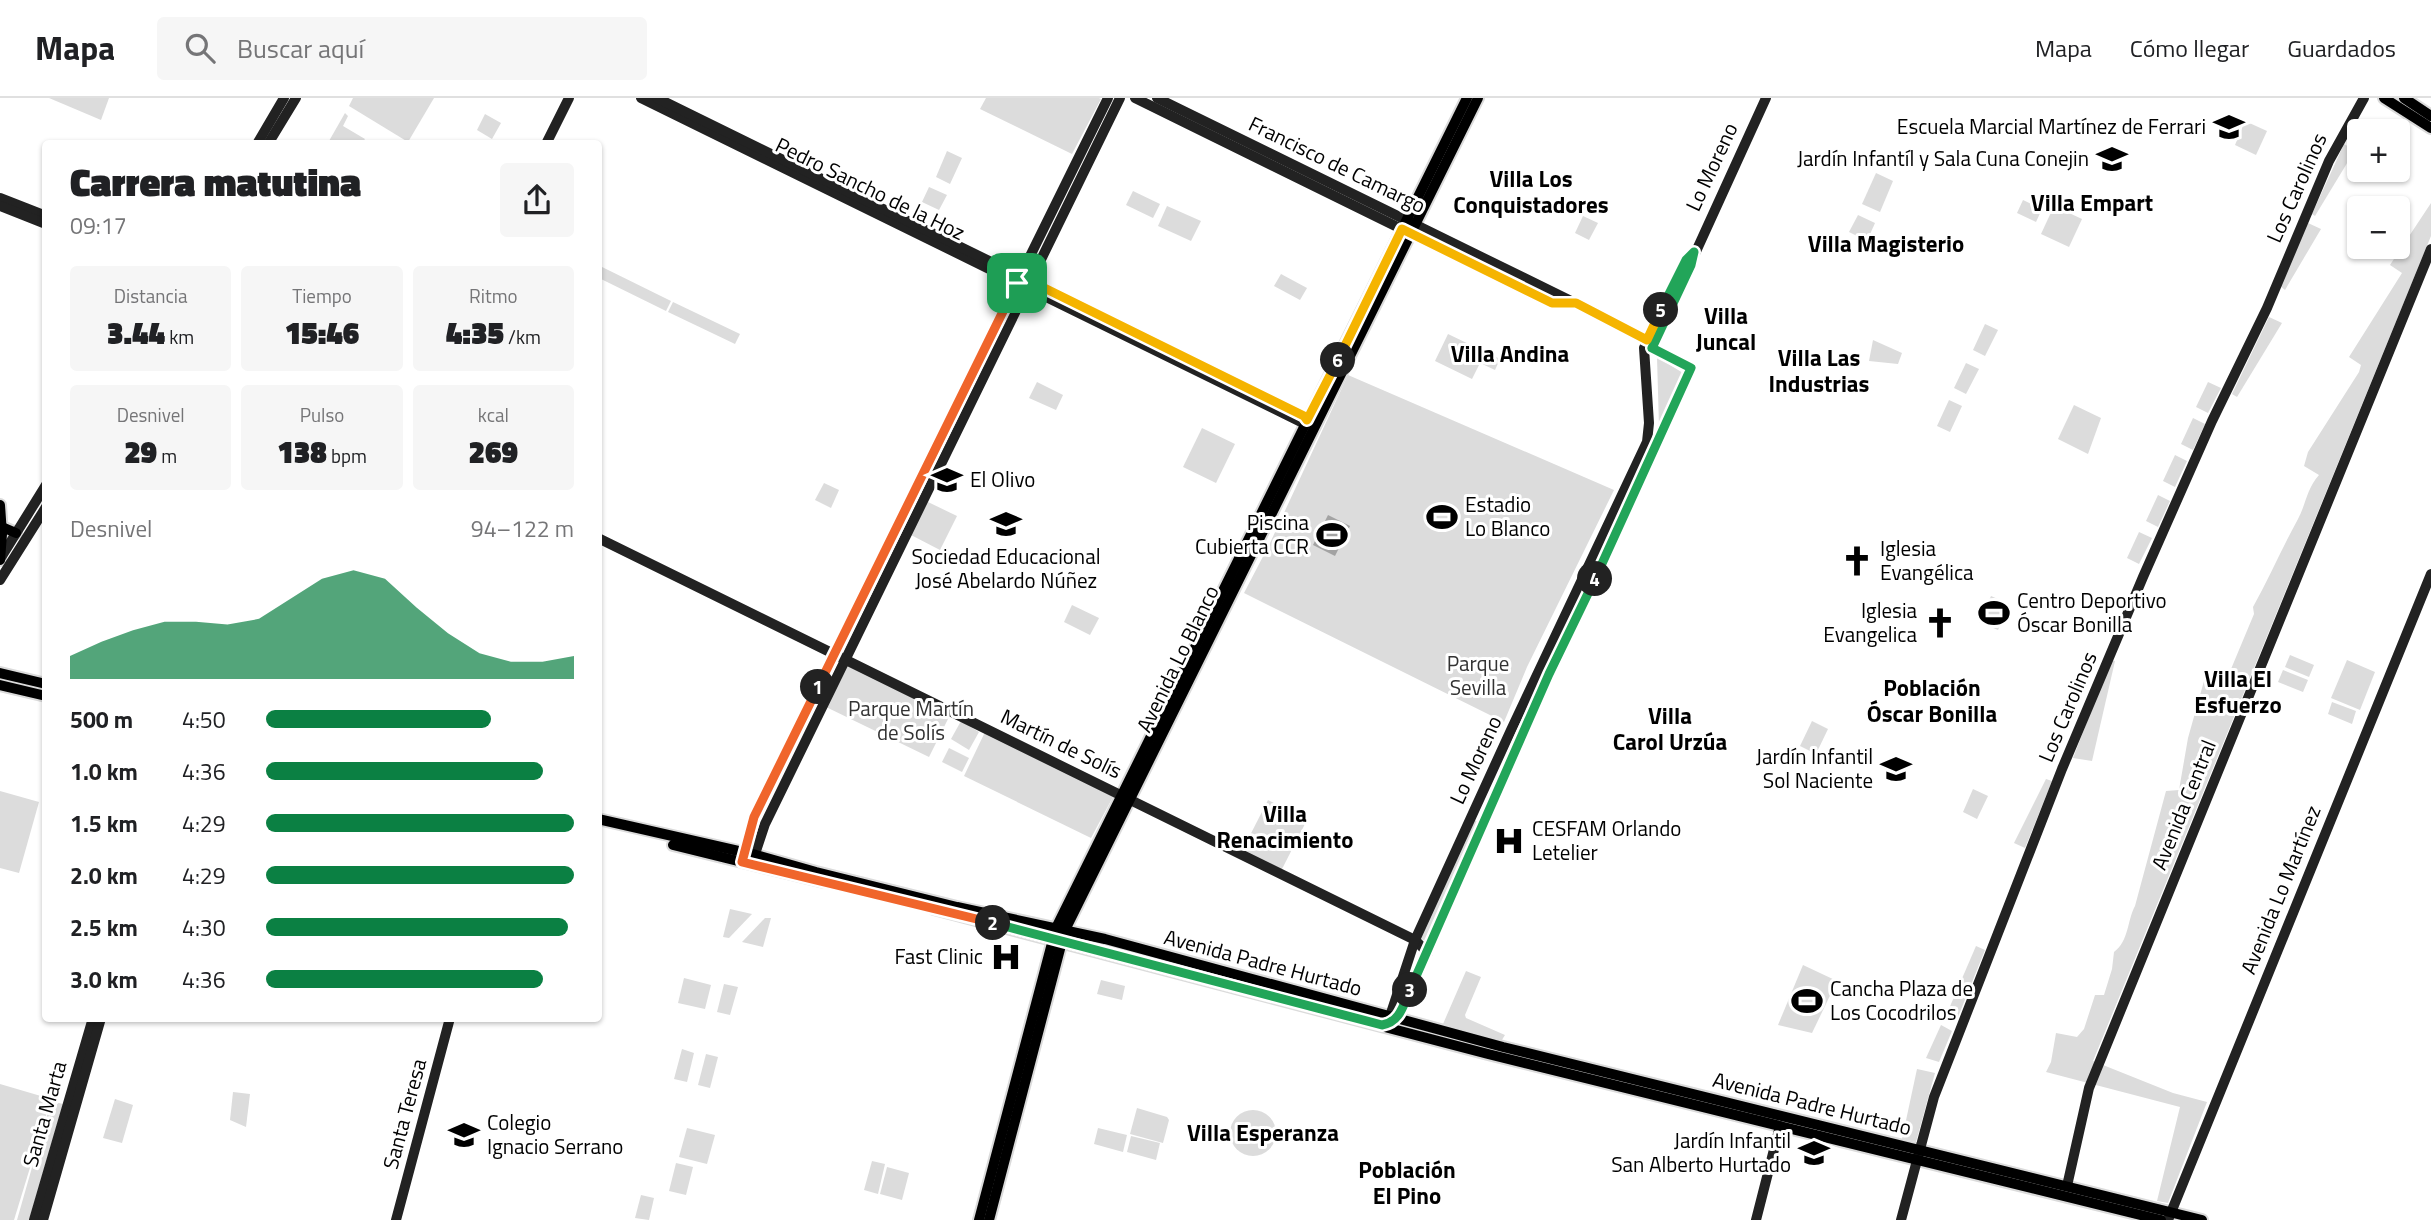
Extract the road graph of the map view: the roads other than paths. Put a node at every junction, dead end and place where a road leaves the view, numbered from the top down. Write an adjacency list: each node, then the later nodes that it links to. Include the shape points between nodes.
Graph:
1 (284, 98): 18 (street)
2 (296, 98): 19 (street)
3 (572, 98): 20 (street)
4 (641, 98): 27 (street, Pedro Sancho de la Hoz)
5 (657, 98): 27 (street, Pedro Sancho de la Hoz)
6 (1108, 98): 27 (street)
7 (1120, 98): 27 (street)
8 (1135, 98): 25 (street, Francisco de Camargo)
9 (1157, 98): 25 (street, Francisco de Camargo)
10 (1467, 98): 25 (main road, Avenida Lo Blanco)
11 (1478, 98): 25 (main road, Avenida Lo Blanco)
12 (1766, 98): 28 (street, Lo Moreno)
13 (2364, 98): 62 (street, Los Carolinos, via 2329,162 2137,590 1939,1082)
14 (2384, 98): 17 (main road)
15 (2404, 98): 16 (main road)
16 (2431, 116)
17 (2431, 128)
18 (259, 140)
19 (270, 140)
20 (548, 140)
21 (0, 198): 23 (street)
22 (0, 206): 24 (street)
23 (42, 214)
24 (42, 222)
25 (1409, 227): 28 (street, Francisco de Camargo, via 1552,303 1572,301); 30 (main road, Avenida Lo Blanco)
26 (2431, 248): 63 (street, Avenida Central, via 2093,1079)
27 (1024, 282): 30 (street, Pedro Sancho de la Hoz, via 1301,422); 40 (street); 41 (street)
28 (1649, 344): 29 (street, Francisco de Camargo); 48 (street, Lo Moreno, via 1644,348 1647,442)
29 (1691, 368): 50 (street, Lo Moreno)
30 (1312, 422): 46 (main road, Avenida Lo Blanco)
31 (42, 491): 35 (street)
32 (0, 505): 34 (main road)
33 (42, 513): 39 (street)
34 (2, 527): 35 (main road); 37 (main road)
35 (16, 533): 37 (street)
36 (602, 540): 40 (street, Martín de Solís)
37 (0, 560)
38 (2431, 574): 65 (street, Avenida Lo Martínez)
39 (0, 580)
40 (834, 654): 41 (street, Martín de Solís); 47 (street)
41 (845, 659): 46 (street, Martín de Solís); 49 (street)
42 (0, 673): 43 (main road)
43 (42, 683)
44 (0, 685): 45 (main road)
45 (42, 695)
46 (1126, 797): 54 (main road, Avenida Lo Blanco); 55 (street, Martín de Solís)
47 (757, 811): 49 (street); 53 (street)
48 (1472, 815): 50 (street); 55 (street, Lo Moreno)
49 (769, 816): 53 (street)
50 (1486, 819): 56 (street, Lo Moreno)
51 (602, 820): 53 (main road, Avenida Padre Hurtado)
52 (602, 828): 53 (main road, Avenida Padre Hurtado)
53 (748, 858): 54 (main road, Avenida Padre Hurtado)
54 (1059, 935): 57 (main road, Avenida Padre Hurtado); 69 (main road, Avenida Lo Blanco); 70 (main road, Avenida Lo Blanco)
55 (1415, 940): 56 (street, Martín de Solís); 57 (street, Lo Moreno)
56 (1427, 953): 57 (street, Lo Moreno)
57 (1390, 1020): 61 (main road, Avenida Padre Hurtado); 62 (main road, Avenida Padre Hurtado)
58 (92, 1022): 66 (street, Santa Marta)
59 (100, 1022): 67 (street, Santa Marta)
60 (449, 1022): 68 (street, Santa Teresa)
61 (1780, 1126): 62 (main road, Avenida Padre Hurtado); 71 (street)
62 (1918, 1155): 63 (main road, Avenida Padre Hurtado); 64 (main road, Avenida Padre Hurtado); 72 (street, Los Carolinos)
63 (2067, 1185): 64 (main road); 65 (main road, Avenida Padre Hurtado)
64 (2056, 1194): 73 (main road, Avenida Padre Hurtado)
65 (2169, 1216): 74 (main road, Avenida Padre Hurtado)
66 (34, 1220)
67 (43, 1220)
68 (396, 1220)
69 (979, 1220)
70 (989, 1220)
71 (1756, 1220)
72 (1901, 1220)
73 (2161, 1220)
74 (2202, 1220)

